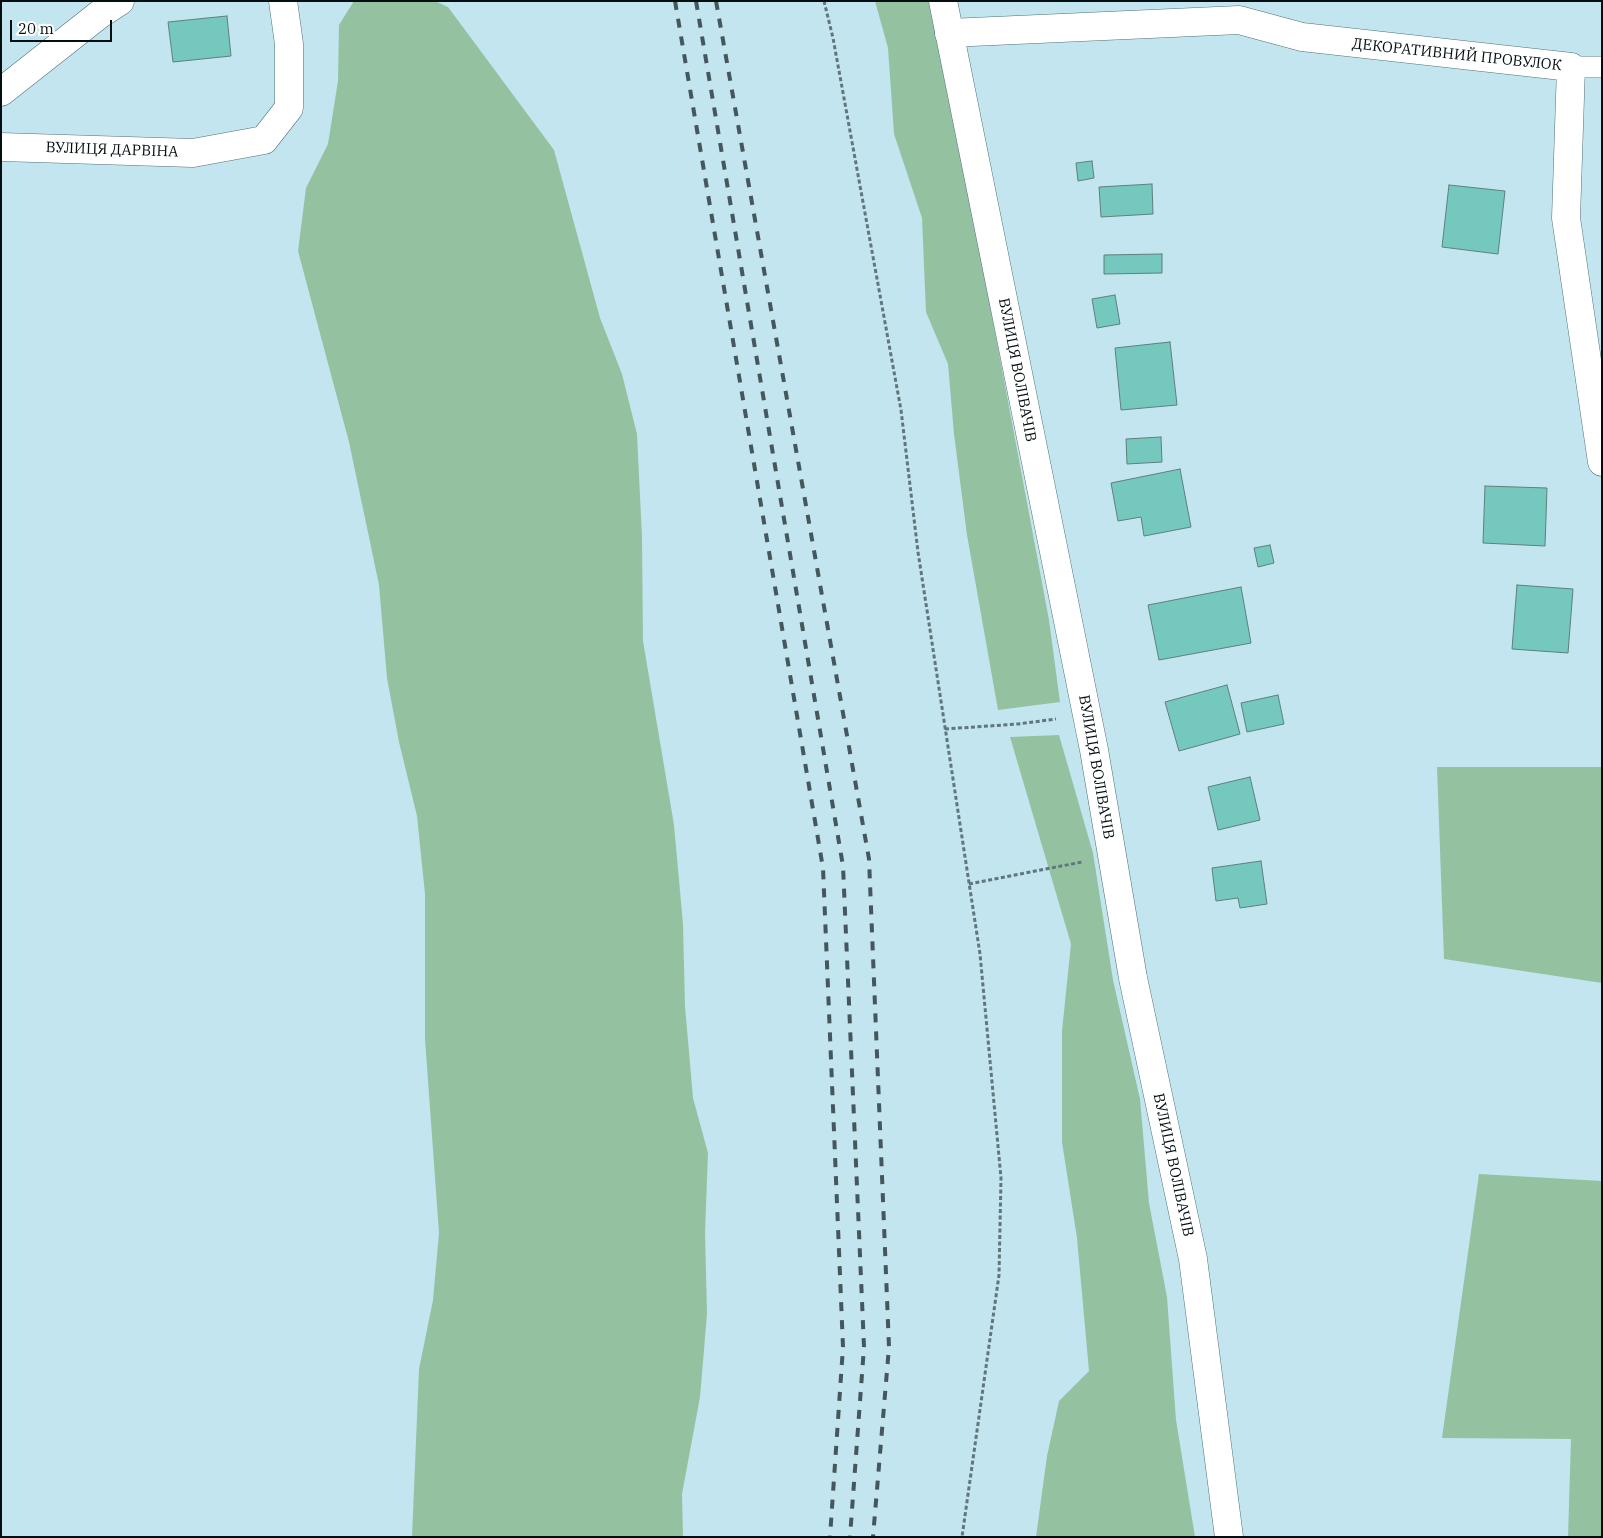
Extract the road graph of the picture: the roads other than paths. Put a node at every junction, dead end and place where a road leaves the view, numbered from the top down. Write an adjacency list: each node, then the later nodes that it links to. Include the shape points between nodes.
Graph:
1 (120, 1): 8 (street)
2 (283, 1): 9 (street, ВУЛИЦЯ ДАРВІНА, via 289,44 289,108 264,140 193,153)
3 (943, 1): 5 (street, ВУЛИЦЯ ВОЛІВАЧІВ)
4 (1240, 10): 5 (street, ДЕКОРАТИВНИЙ ПРОВУЛОК); 6 (street, ДЕКОРАТИВНИЙ ПРОВУЛОК, via 1302,37)
5 (949, 33): 11 (street, ВУЛИЦЯ ВОЛІВАЧІВ, via 1086,715 1132,978 1193,1259)
6 (1571, 67): 7 (lane); 10 (street, ДЕКОРАТИВНИЙ ПРОВУЛОК, via 1566,218)
7 (1602, 67)
8 (1, 92)
9 (1, 147)
10 (1602, 462)
11 (1229, 1537)

